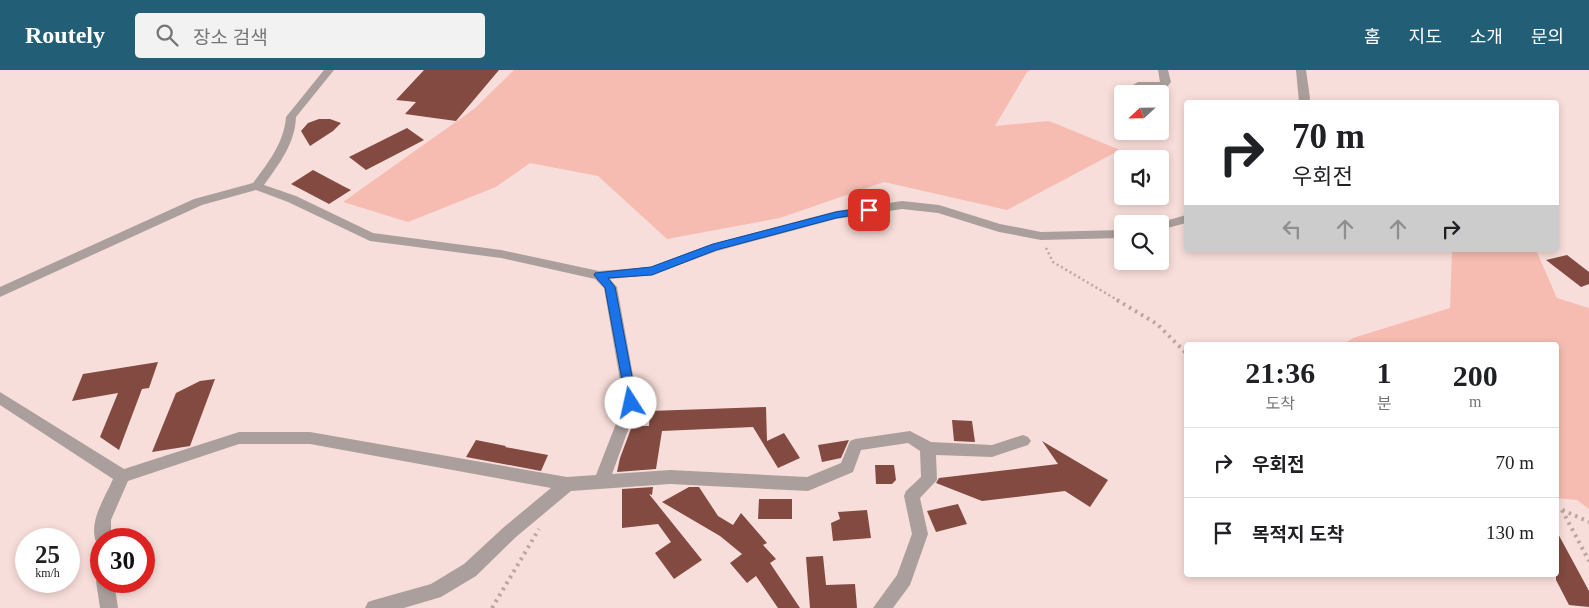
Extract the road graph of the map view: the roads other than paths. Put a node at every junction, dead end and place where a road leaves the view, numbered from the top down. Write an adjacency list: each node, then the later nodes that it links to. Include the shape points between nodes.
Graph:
1 (329, 70): 6 (street, via 291,117 292,127)
2 (1163, 70): 4 (street, via 1166,82)
3 (1301, 70): 5 (street)
4 (1163, 85)
5 (1304, 100)
6 (257, 186): 10 (street, via 370,237 501,254); 11 (street, via 198,202)
7 (1184, 220): 8 (street)
8 (1169, 224)
9 (1114, 234): 10 (street, via 1041,236 999,228 939,209 902,205 836,215 713,248 652,271)
10 (599, 275): 16 (street, via 610,287 631,403)
11 (0, 292)
12 (0, 398): 15 (street)
13 (1023, 441): 14 (street, via 992,451)
14 (928, 448): 16 (street, via 910,437 855,445 847,466 808,484 670,477); 22 (street, via 929,480 912,496 920,534 904,579)
15 (122, 476): 17 (street, via 239,438 310,438); 18 (street, via 103,520)
16 (601, 482): 17 (street)
17 (567, 484): 21 (street, via 470,570 435,592)
18 (103, 528)
19 (107, 593): 20 (street)
20 (109, 608)
21 (374, 608)
22 (882, 608)

